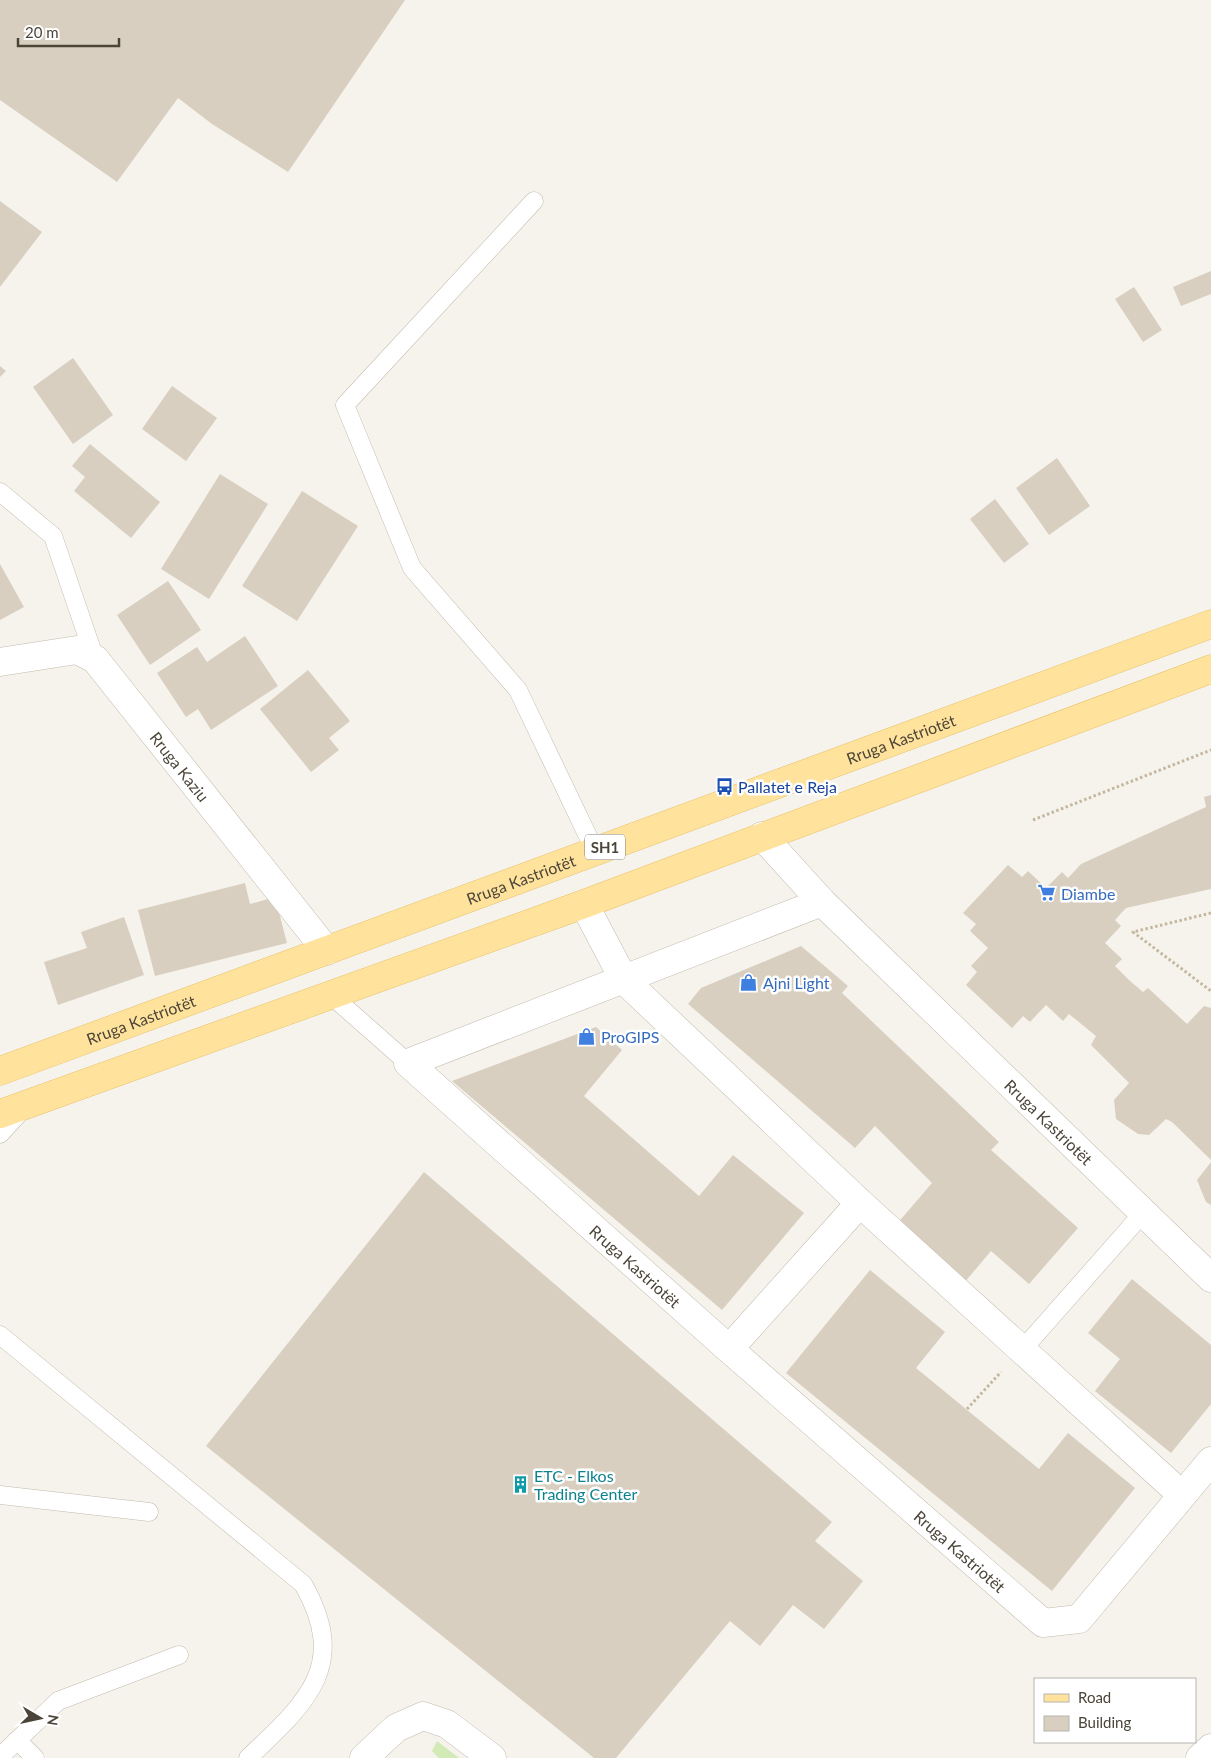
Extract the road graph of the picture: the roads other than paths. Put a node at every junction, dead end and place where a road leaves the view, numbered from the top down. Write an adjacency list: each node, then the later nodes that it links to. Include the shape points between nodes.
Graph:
1 (534, 202): 8 (lane, via 345,405 412,568 518,690)
2 (0, 492): 4 (lane, via 53,536)
3 (1211, 624): 8 (main road, Rruga Kastriotët / SH1)
4 (95, 659): 5 (street, via 77,650); 11 (street, Rruga Kaziu)
5 (0, 662)
6 (1211, 669): 7 (main road)
7 (762, 836): 9 (street, Rruga Kastriotët); 10 (main road)
8 (595, 851): 11 (main road, Rruga Kastriotët / SH1)
9 (822, 902): 12 (street); 20 (street, Rruga Kastriotët)
10 (584, 904): 12 (street); 13 (main road)
11 (327, 951): 15 (main road, Rruga Kastriotët / SH1)
12 (624, 980): 14 (street); 19 (street)
13 (332, 996): 14 (lane, Rruga Kastriotët); 16 (main road)
14 (408, 1063): 23 (street, Rruga Kastriotët)
15 (0, 1071)
16 (30, 1102): 17 (main road); 18 (lane)
17 (0, 1114)
18 (0, 1134)
19 (860, 1203): 23 (street); 24 (street)
20 (1143, 1213): 21 (street, Rruga Kastriotët); 24 (lane)
21 (1211, 1278)
22 (0, 1335): 34 (lane, via 274,1559 308,1591 323,1633 323,1661 304,1700)
23 (729, 1349): 27 (street, Rruga Kastriotët, via 1044,1623 1078,1619)
24 (1022, 1350): 27 (street)
25 (1211, 1461): 27 (street, Rruga Kastriotët)
26 (0, 1495): 28 (lane)
27 (1182, 1495)
28 (149, 1512)
29 (179, 1655): 30 (lane, via 58,1700)
30 (18, 1740): 32 (lane); 33 (lane)
31 (1211, 1748): 37 (street)
32 (0, 1757)
33 (35, 1758)
34 (248, 1758)
35 (364, 1758): 36 (street, via 396,1728 423,1716 447,1724)
36 (492, 1758)
37 (1200, 1758)

